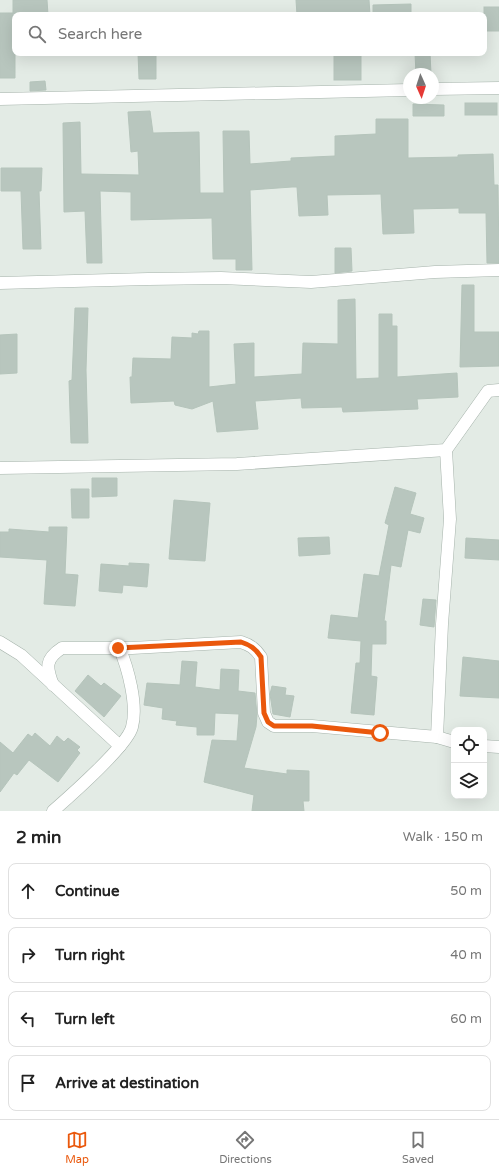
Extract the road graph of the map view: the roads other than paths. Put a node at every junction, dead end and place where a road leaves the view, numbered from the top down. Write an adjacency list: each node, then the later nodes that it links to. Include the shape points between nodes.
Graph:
1 (499, 88): 2 (street)
2 (439, 89)
3 (403, 90): 4 (street)
4 (0, 99)
5 (499, 270): 6 (street, via 435,272 310,282 184,278)
6 (0, 283)
7 (499, 390): 8 (street, via 488,391)
8 (446, 450): 9 (street, via 237,464); 13 (street, via 450,519)
9 (0, 468)
10 (0, 642): 12 (street, via 21,655)
11 (118, 648): 12 (street, via 62,648 48,660 48,671); 13 (street, via 241,642 249,644 261,657 264,713 268,722 274,726 312,726); 15 (street, via 131,680 133,719 132,728)
12 (53, 685): 15 (street)
13 (437, 737): 14 (street)
14 (451, 741)
15 (120, 746): 18 (street)
16 (487, 746): 17 (street)
17 (499, 747)
18 (53, 811)

